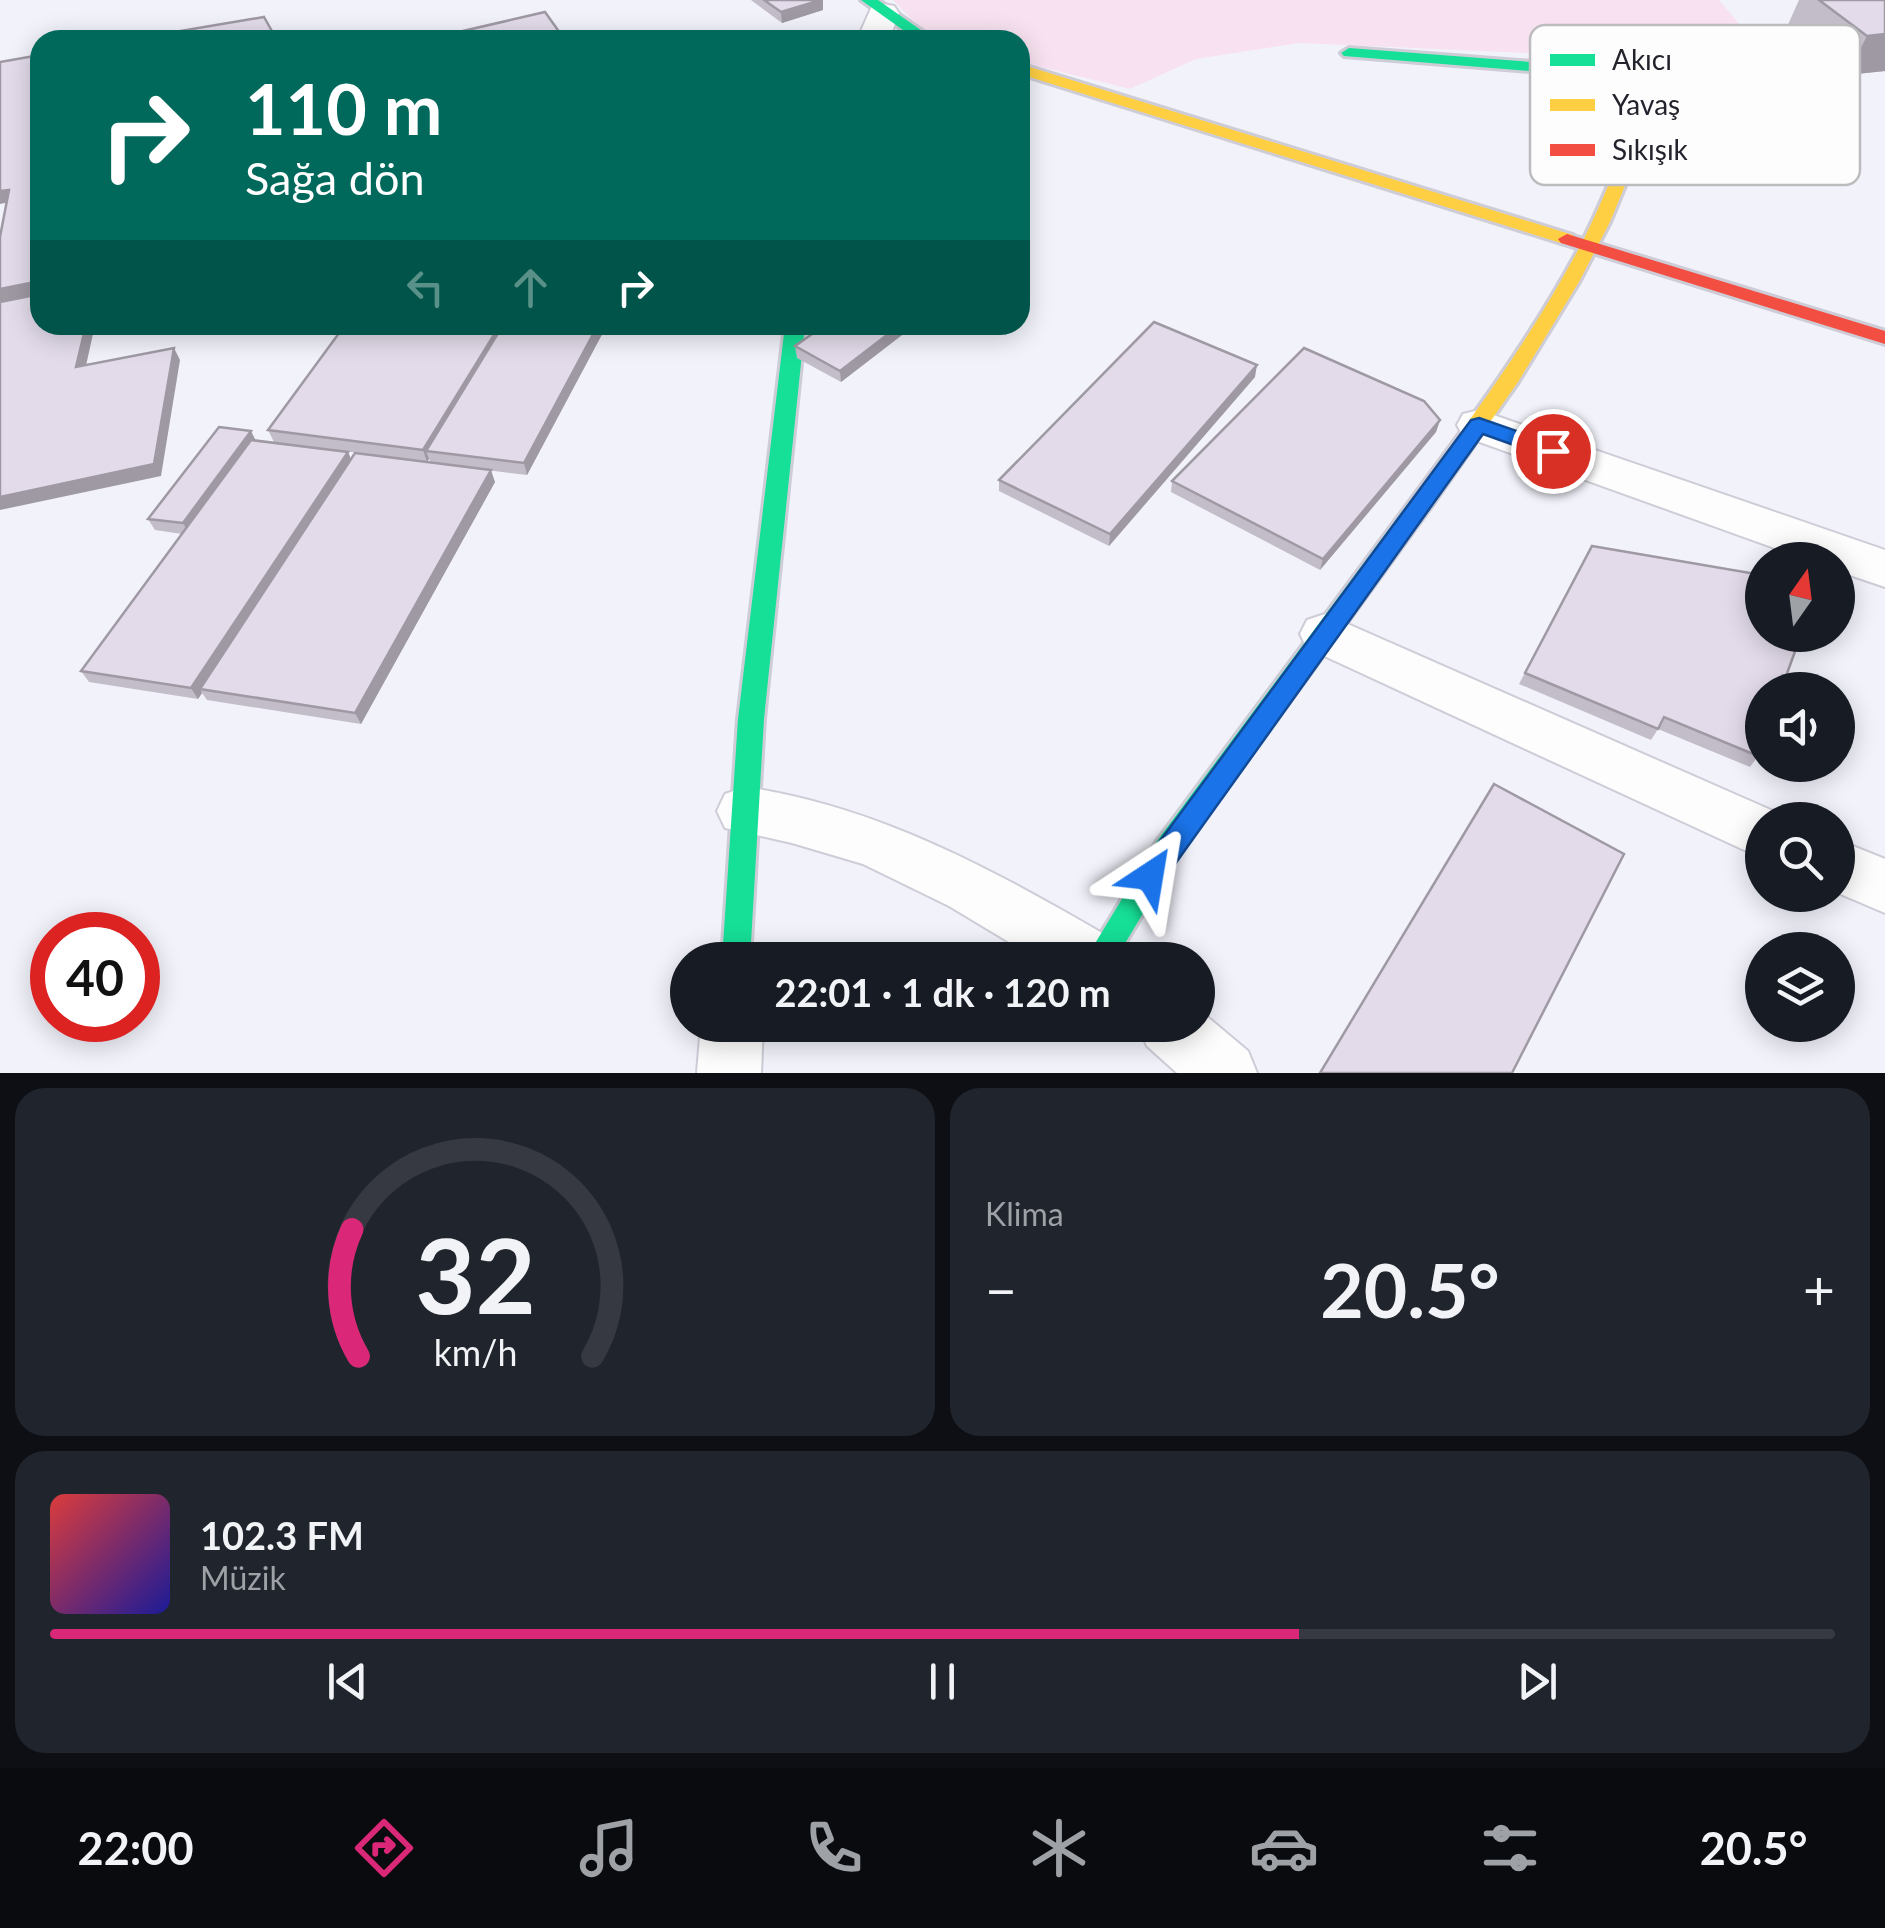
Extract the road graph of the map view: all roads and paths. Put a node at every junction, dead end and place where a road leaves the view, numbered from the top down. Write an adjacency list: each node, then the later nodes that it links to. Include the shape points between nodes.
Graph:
1 (874, 18): 2 (street)
2 (902, 30)
3 (1349, 53): 4 (street)
4 (1530, 67)
5 (1030, 73): 7 (street)
6 (1616, 185): 7 (street)
7 (1589, 247): 9 (street); 10 (street)
8 (794, 335): 13 (street)
9 (1885, 338)
10 (1479, 425): 11 (street); 12 (street)
11 (1885, 569)
12 (1325, 634): 14 (street); 19 (street, via 1166,849)
13 (745, 811): 17 (street); 18 (street, via 781,814 883,845)
14 (1745, 824)
15 (1855, 874): 16 (street)
16 (1885, 888)
17 (737, 942)
18 (1064, 942)
19 (1107, 942)
20 (731, 1042): 22 (street)
21 (1189, 1042): 23 (street)
22 (728, 1073)
23 (1225, 1073)

